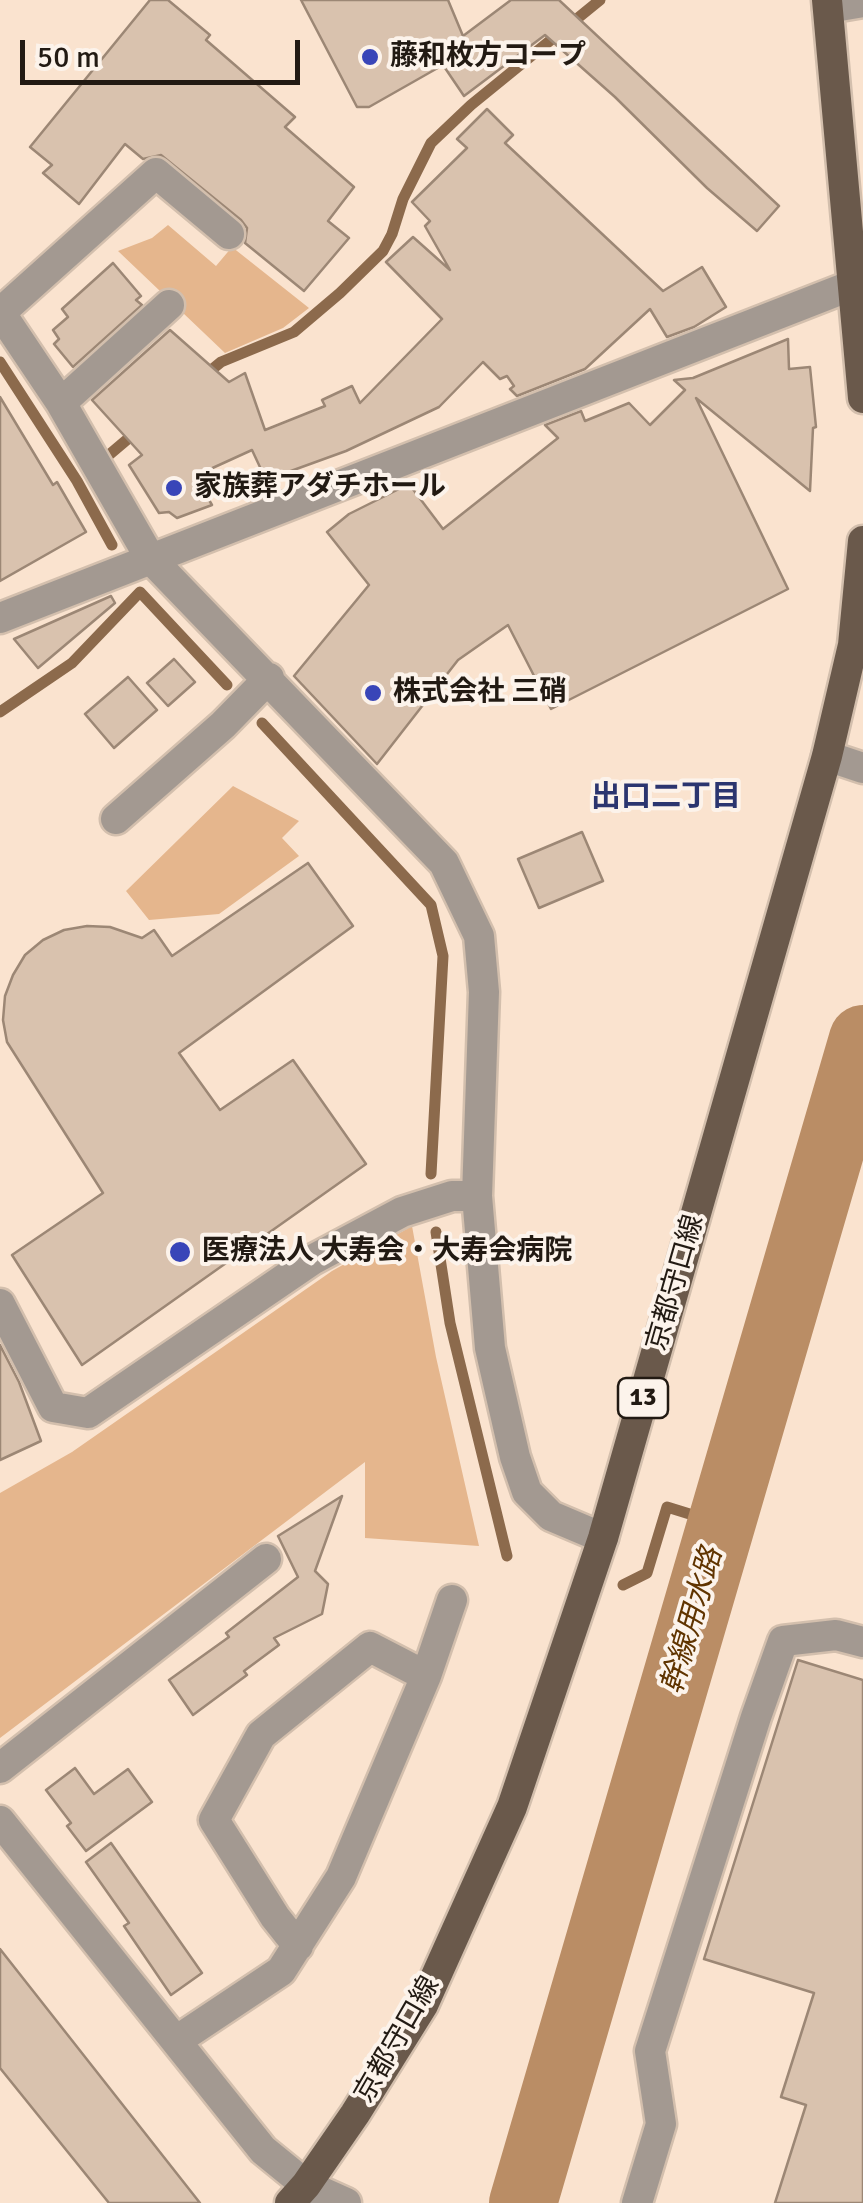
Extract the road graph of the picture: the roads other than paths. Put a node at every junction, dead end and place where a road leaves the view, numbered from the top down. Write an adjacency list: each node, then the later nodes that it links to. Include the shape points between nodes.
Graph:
1 (842, 3): 3 (main road)
2 (230, 234): 5 (street, via 156,173)
3 (858, 283): 6 (main road); 9 (street)
4 (169, 305): 7 (street)
5 (0, 313): 7 (street)
6 (863, 398)
7 (61, 402): 9 (street)
8 (863, 542): 12 (main road, 京都守口線 / 13)
9 (150, 558): 10 (street); 11 (street)
10 (0, 618)
11 (269, 678): 13 (street); 14 (street, via 444,862 479,936 484,992)
12 (848, 763): 16 (main road, 京都守口線 / 13)
13 (116, 819)
14 (478, 1196): 15 (street, via 452,1196 402,1212 312,1260 88,1412 53,1407); 16 (street, via 490,1348 527,1492 551,1516)
15 (0, 1304)
16 (603, 1538): 25 (main road, 京都守口線 / 13, via 512,1807 423,2005)
17 (266, 1559): 21 (street)
18 (452, 1600): 20 (street)
19 (863, 1642): 27 (street, via 836,1634 783,1641 650,2051 661,2124)
20 (426, 1676): 23 (street, via 342,1877); 23 (street, via 370,1647 261,1734 214,1820)
21 (0, 1768)
22 (0, 1822): 24 (street)
23 (298, 1946): 24 (street, via 281,1970)
24 (176, 2041): 25 (street)
25 (298, 2194): 26 (street)
26 (346, 2203)
27 (637, 2203)

